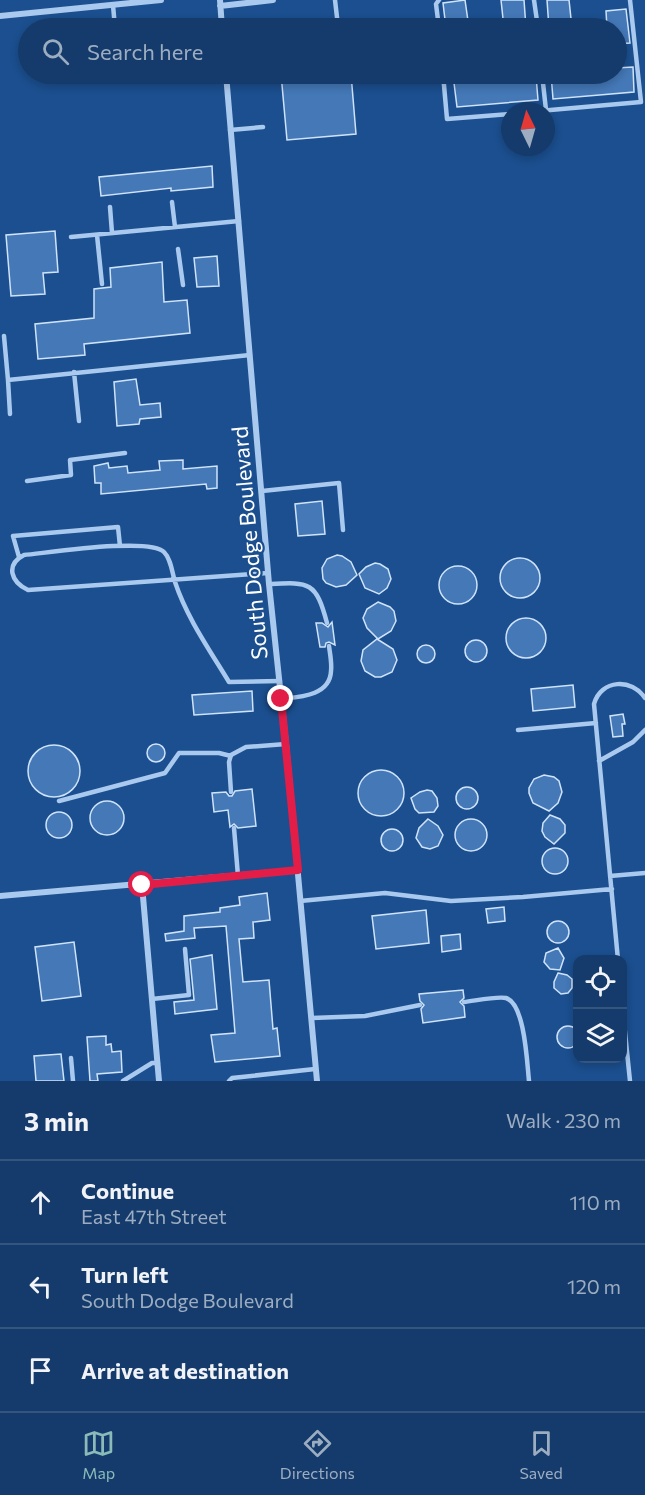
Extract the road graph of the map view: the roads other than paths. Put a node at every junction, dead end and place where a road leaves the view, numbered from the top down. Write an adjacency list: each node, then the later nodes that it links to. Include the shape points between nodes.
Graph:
1 (162, 0): 8 (street)
2 (273, 0): 7 (street)
3 (335, 0): 12 (lane)
4 (439, 0): 13 (lane)
5 (534, 0): 14 (lane)
6 (630, 0): 19 (lane, via 641,102)
7 (220, 3): 11 (street)
8 (113, 5): 9 (street); 10 (lane)
9 (0, 16)
10 (114, 18)
11 (221, 18)
12 (337, 18)
13 (438, 18)
14 (536, 18)
15 (227, 84): 22 (street, South Dodge Boulevard)
16 (444, 84): 20 (lane, via 447,120)
17 (543, 84): 18 (lane)
18 (545, 102)
19 (555, 109)
20 (501, 115)
21 (263, 127): 22 (lane)
22 (230, 130): 25 (street, South Dodge Boulevard)
23 (172, 202): 26 (lane)
24 (110, 207): 27 (lane)
25 (239, 220): 26 (lane); 34 (street, South Dodge Boulevard)
26 (175, 227): 27 (lane)
27 (112, 233): 28 (lane)
28 (97, 235): 29 (lane); 31 (lane)
29 (71, 237)
30 (178, 249): 32 (lane)
31 (102, 284)
32 (183, 285)
33 (4, 336): 36 (lane)
34 (250, 356): 35 (lane); 41 (street, South Dodge Boulevard)
35 (74, 372): 36 (lane); 38 (lane)
36 (8, 380): 37 (lane)
37 (10, 414)
38 (79, 421)
39 (125, 453): 40 (lane, via 70,460 71,475)
40 (27, 481)
41 (262, 491): 42 (lane, via 339,483); 45 (street, South Dodge Boulevard)
42 (343, 530)
43 (120, 546): 44 (lane); 44 (lane, via 118,527 13,536); 46 (lane, via 164,551)
44 (19, 557): 46 (lane, via 13,566 13,578 28,590)
45 (268, 573): 46 (lane); 47 (street, South Dodge Boulevard)
46 (175, 580): 50 (lane, via 184,608 229,682)
47 (269, 584): 48 (lane, via 301,582 311,588); 50 (street, South Dodge Boulevard)
48 (327, 623)
49 (329, 646): 52 (lane, via 329,681 312,695)
50 (280, 681): 52 (street, South Dodge Boulevard)
51 (645, 698): 53 (lane, via 633,686 618,683 605,687 594,704)
52 (281, 699): 56 (street, South Dodge Boulevard)
53 (596, 723): 54 (lane); 58 (lane)
54 (518, 730)
55 (645, 730): 58 (lane, via 633,742)
56 (286, 744): 57 (lane, via 246,747); 62 (street, South Dodge Boulevard)
57 (231, 756): 59 (lane); 60 (lane, via 179,753 165,773)
58 (600, 761): 65 (lane)
59 (231, 792)
60 (59, 801)
61 (234, 828): 64 (lane)
62 (298, 870): 64 (street); 69 (street, South Dodge Boulevard)
63 (645, 873): 65 (lane)
64 (238, 876): 66 (street)
65 (610, 876): 67 (lane)
66 (142, 885): 68 (street); 72 (street)
67 (612, 889): 69 (lane, via 451,901 385,893); 71 (lane)
68 (0, 896)
69 (300, 901): 76 (street, South Dodge Boulevard)
70 (185, 949): 72 (lane, via 189,995)
71 (618, 955)
72 (152, 999): 78 (street)
73 (464, 1002): 87 (lane, via 505,998 513,1002 520,1015)
74 (420, 1005): 76 (lane, via 365,1016)
75 (623, 1009): 88 (lane)
76 (312, 1018): 79 (street, South Dodge Boulevard)
77 (71, 1058): 81 (lane)
78 (158, 1063): 82 (lane); 83 (street)
79 (315, 1070): 80 (lane); 86 (street, South Dodge Boulevard)
80 (276, 1074): 84 (lane); 85 (lane)
81 (74, 1081)
82 (123, 1081)
83 (159, 1081)
84 (229, 1081)
85 (277, 1081)
86 (317, 1081)
87 (529, 1081)
88 (630, 1081)

